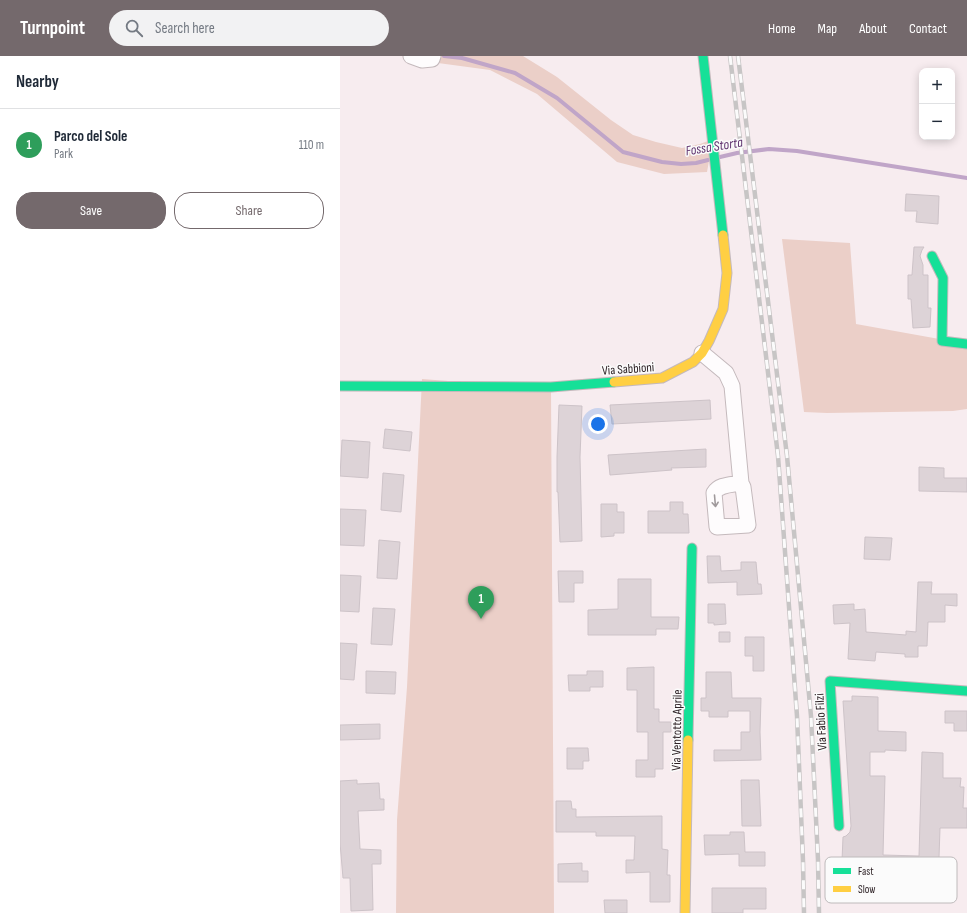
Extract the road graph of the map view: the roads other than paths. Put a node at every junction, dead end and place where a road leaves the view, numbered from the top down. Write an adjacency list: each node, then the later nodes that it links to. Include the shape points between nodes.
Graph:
1 (411, 56): 3 (street, via 422,60)
2 (702, 56): 6 (street, Via Sabbioni, via 726,273 723,310)
3 (433, 57)
4 (932, 256): 5 (street, via 943,278 942,341)
5 (967, 344)
6 (702, 352): 7 (street, Via Sabbioni, via 693,362 662,378 551,386); 8 (street, via 726,373 732,386)
7 (340, 386)
8 (741, 483)
9 (692, 548): 12 (street, Via Ventotto Aprile)
10 (967, 691): 11 (street, Via Fabio Filzi, via 830,681)
11 (839, 826)
12 (685, 913)

